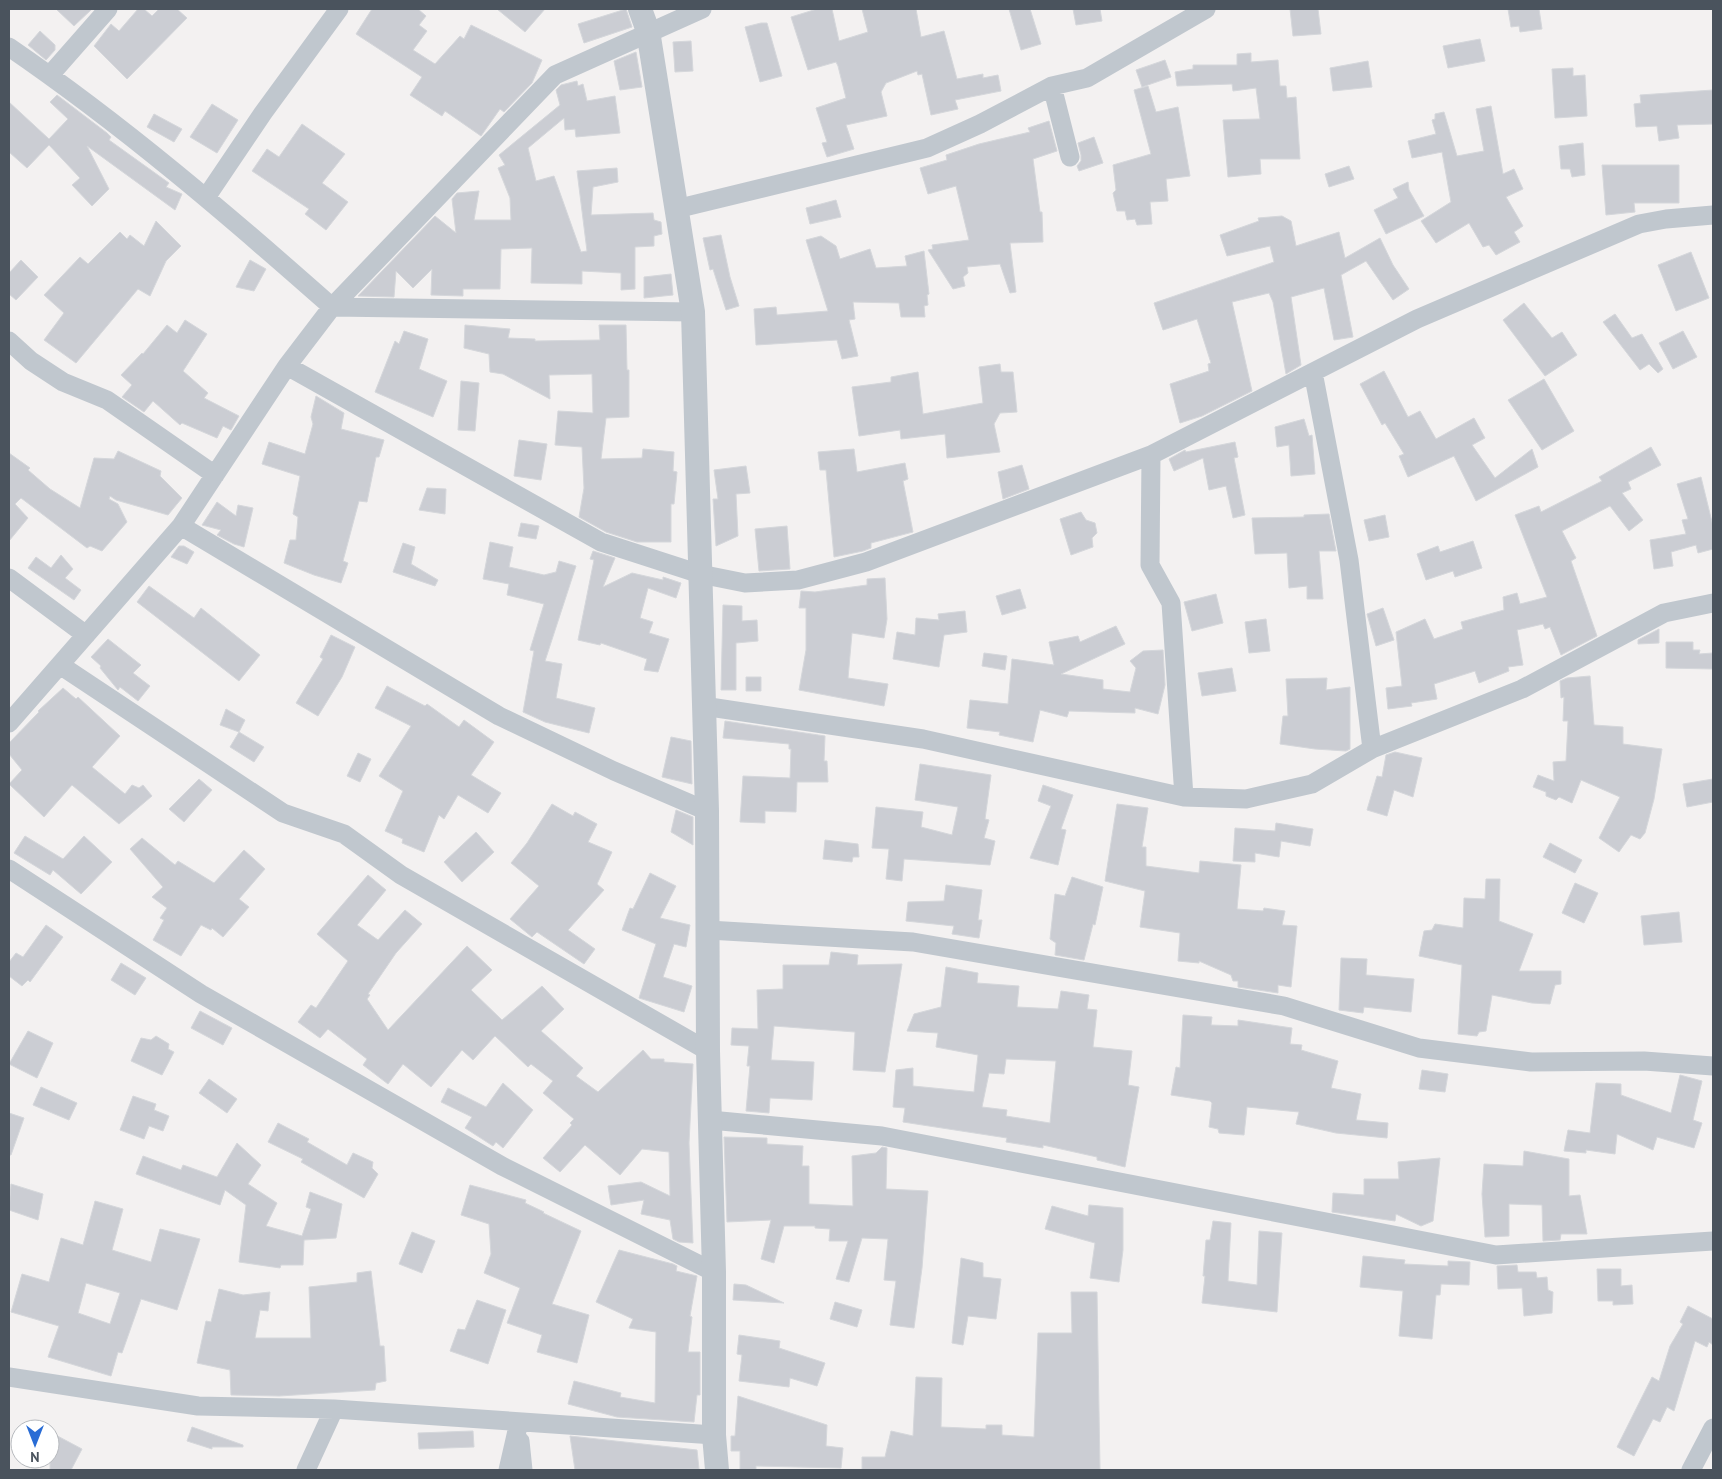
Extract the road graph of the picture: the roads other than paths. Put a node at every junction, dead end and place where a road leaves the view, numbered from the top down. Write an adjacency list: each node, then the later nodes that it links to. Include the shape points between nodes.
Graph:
1 (108, 9): 8 (street)
2 (339, 9): 11 (street)
3 (640, 9): 6 (street)
4 (702, 9): 6 (street)
5 (1206, 9): 9 (street, via 1087,78)
6 (648, 31): 12 (street); 14 (street, via 555,75)
7 (9, 48): 8 (street)
8 (50, 75): 11 (street)
9 (1052, 86): 10 (street); 12 (street, via 927,148)
10 (1070, 157)
11 (207, 196): 14 (street)
12 (676, 209): 15 (street)
13 (1713, 215): 18 (street, via 1639,224 1416,319)
14 (332, 306): 15 (street); 17 (street)
15 (692, 312): 22 (street)
16 (9, 341): 20 (street, via 31,361 63,382 108,400)
17 (287, 366): 20 (street); 22 (street, via 602,542)
18 (1313, 372): 19 (street); 29 (street, via 1349,560)
19 (1151, 455): 22 (street, via 866,562 798,580 745,583); 30 (street, via 1150,565 1171,603)
20 (215, 475): 21 (street)
21 (181, 526): 25 (street); 31 (street, via 498,716)
22 (700, 574): 27 (street)
23 (9, 578): 25 (street)
24 (1713, 603): 29 (street, via 1664,613 1522,689)
25 (86, 635): 26 (street)
26 (60, 665): 28 (street); 34 (street, via 283,813 344,834 401,875)
27 (704, 706): 30 (street, via 923,740); 31 (street)
28 (9, 723)
29 (1372, 749): 30 (street, via 1312,784 1246,798)
30 (1184, 797)
31 (707, 811): 33 (street)
32 (9, 870): 38 (street, via 201,994 502,1166)
33 (708, 930): 34 (street); 35 (street, via 913,942 1284,1006 1418,1048 1531,1062 1644,1061)
34 (708, 1051): 36 (street)
35 (1713, 1066)
36 (710, 1120): 37 (street, via 882,1136 1496,1255); 38 (street)
37 (1713, 1240)
38 (714, 1272): 43 (street)
39 (9, 1377): 40 (street, via 198,1406)
40 (334, 1409): 41 (street); 44 (street)
41 (519, 1422): 43 (street); 45 (street); 46 (street)
42 (1713, 1428): 48 (street)
43 (714, 1435): 47 (street)
44 (306, 1470)
45 (508, 1470)
46 (523, 1470)
47 (717, 1470)
48 (1691, 1470)

